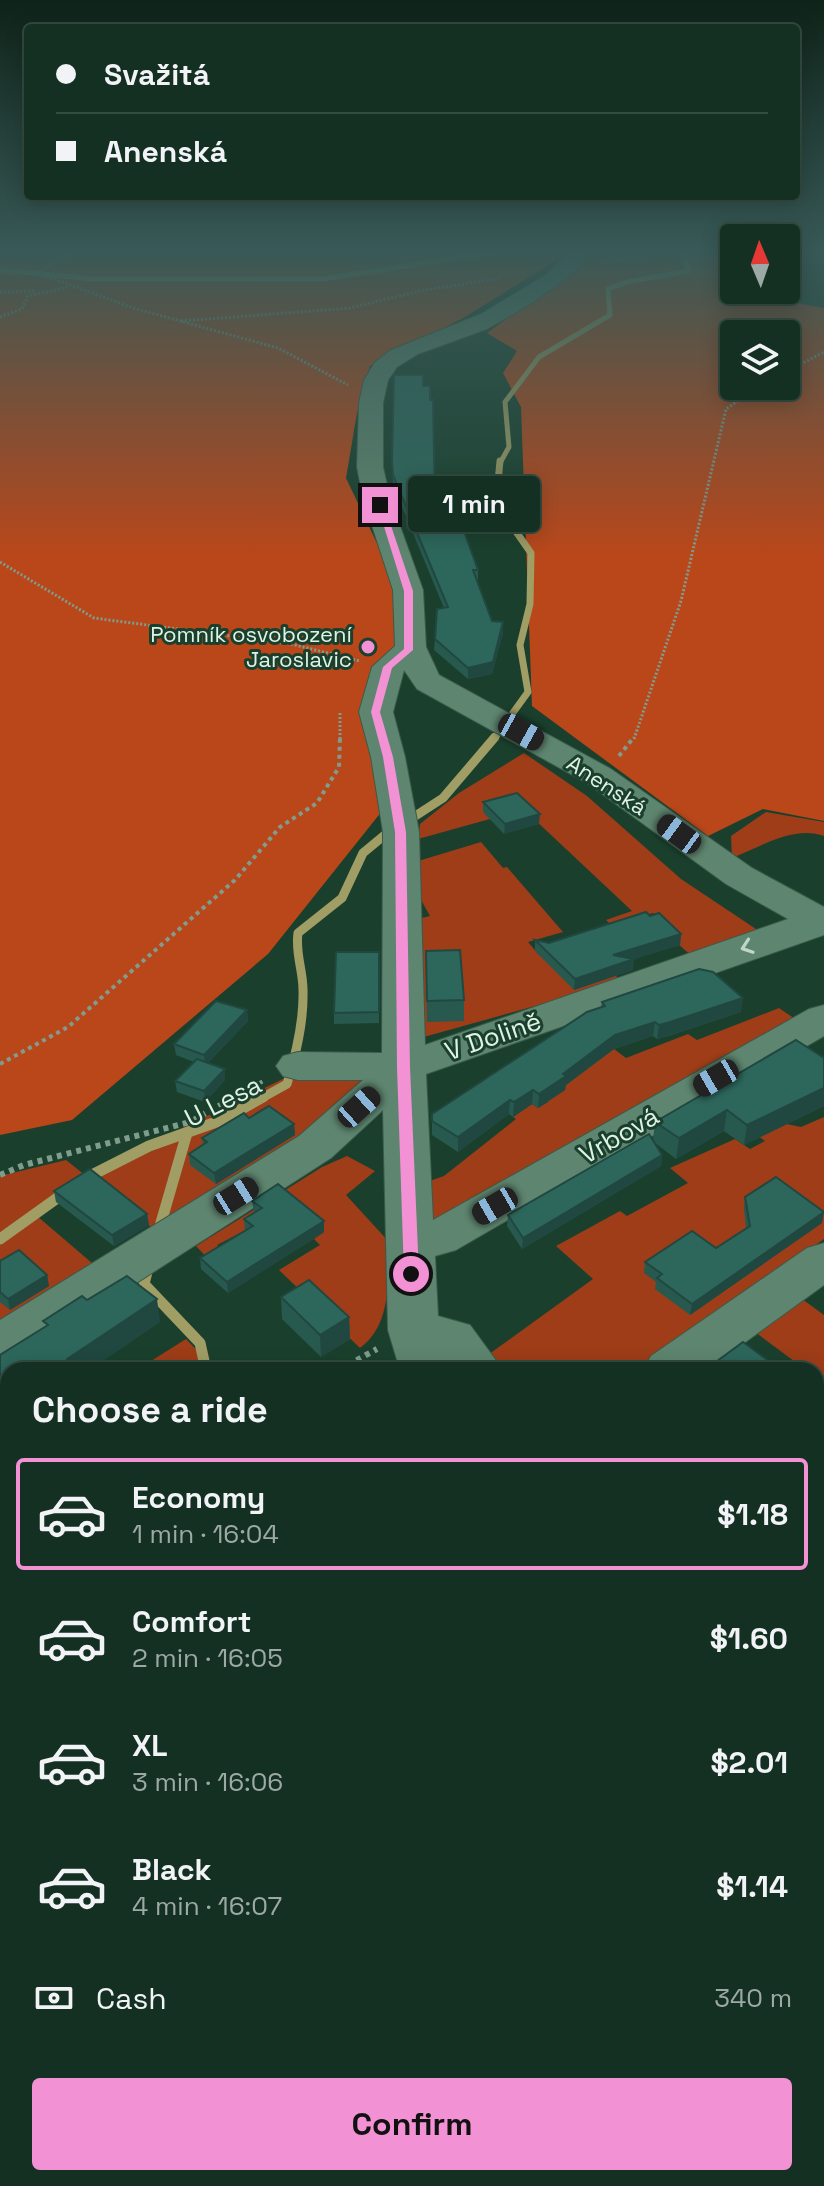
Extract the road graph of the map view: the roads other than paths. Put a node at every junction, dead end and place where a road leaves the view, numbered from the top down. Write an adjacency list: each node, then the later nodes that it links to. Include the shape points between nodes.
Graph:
1 (405, 353): 2 (street, via 388,362 371,395 370,467 409,591)
2 (398, 659): 3 (street, Anenská, via 417,668 428,682 599,776 739,876); 6 (street, via 376,712 400,825)
3 (822, 922): 6 (street, V Dolině, one-way to 6)
4 (824, 1018): 7 (street, Vrbová, via 439,1238)
5 (298, 1066): 6 (street)
6 (404, 1067): 7 (street); 9 (street, V Dolině, via 315,1147)
7 (411, 1245): 10 (street)
8 (824, 1260): 12 (street)
9 (0, 1345)
10 (420, 1350): 11 (street, via 452,1338)
11 (471, 1362)
12 (680, 1362)

